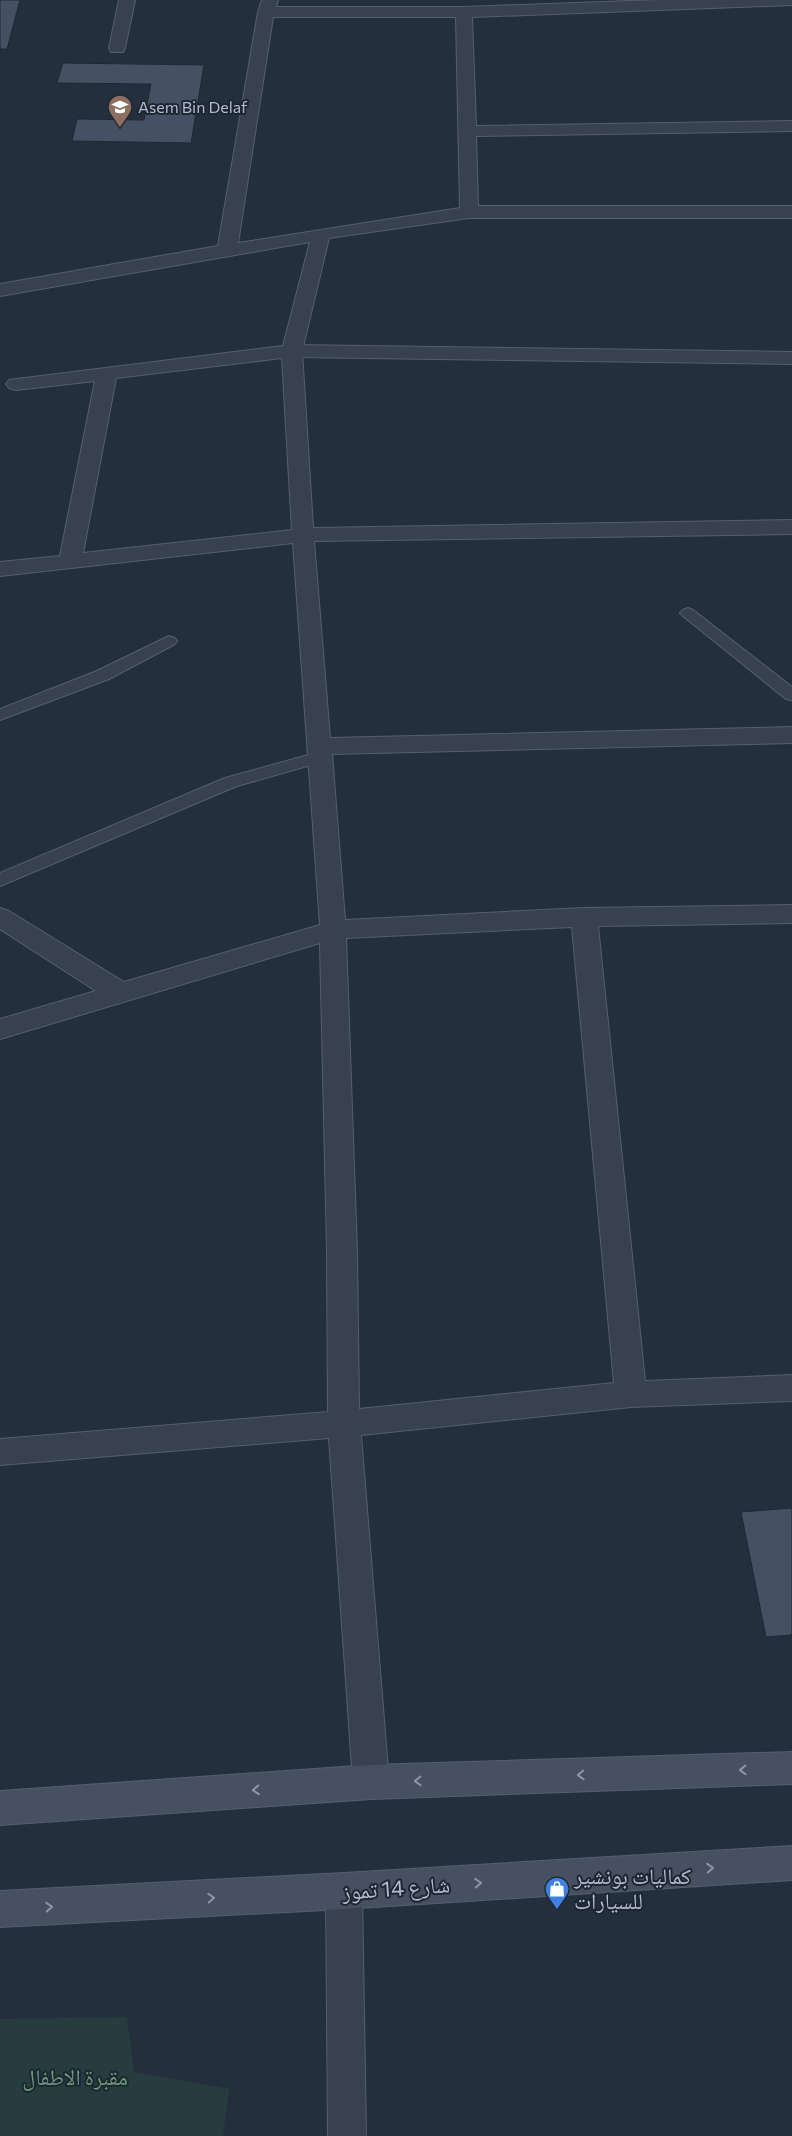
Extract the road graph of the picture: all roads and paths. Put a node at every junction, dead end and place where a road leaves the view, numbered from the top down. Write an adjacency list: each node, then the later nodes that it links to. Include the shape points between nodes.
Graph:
1 (127, 0): 5 (street)
2 (792, 0): 4 (street)
3 (268, 6): 4 (street); 11 (street)
4 (464, 12): 7 (street)
5 (116, 48)
6 (792, 126): 7 (street)
7 (466, 131): 8 (street)
8 (469, 212): 9 (street); 10 (street)
9 (792, 212)
10 (322, 234): 11 (street); 13 (street)
11 (227, 251): 12 (street)
12 (0, 290)
13 (292, 350): 14 (street); 15 (street); 18 (street)
14 (792, 358)
15 (107, 373): 16 (street); 19 (street)
16 (16, 384)
17 (792, 528): 18 (street)
18 (303, 535): 19 (street); 26 (street)
19 (70, 562): 20 (street)
20 (0, 569)
21 (688, 613): 23 (lane)
22 (169, 641): 24 (lane, via 103,675)
23 (792, 694)
24 (0, 715)
25 (792, 735): 26 (street)
26 (319, 751): 27 (lane, via 231,782); 31 (street)
27 (0, 880)
28 (792, 914): 30 (street)
29 (0, 917): 32 (street)
30 (584, 917): 31 (street); 35 (street)
31 (332, 930): 32 (street); 36 (street)
32 (122, 994): 33 (street)
33 (0, 1030)
34 (792, 1388): 35 (street)
35 (631, 1394): 36 (street)
36 (344, 1424): 37 (street); 39 (street)
37 (0, 1452)
38 (792, 1768): 39 (main road, one-way to 39)
39 (371, 1782): 40 (main road, one-way to 40)
40 (0, 1808)
41 (792, 1863): 42 (main road, شارع 14 تموز, one-way to 41)
42 (344, 1892): 43 (main road, شارع 14 تموز, one-way to 42); 44 (street)
43 (0, 1909)
44 (347, 2136)

